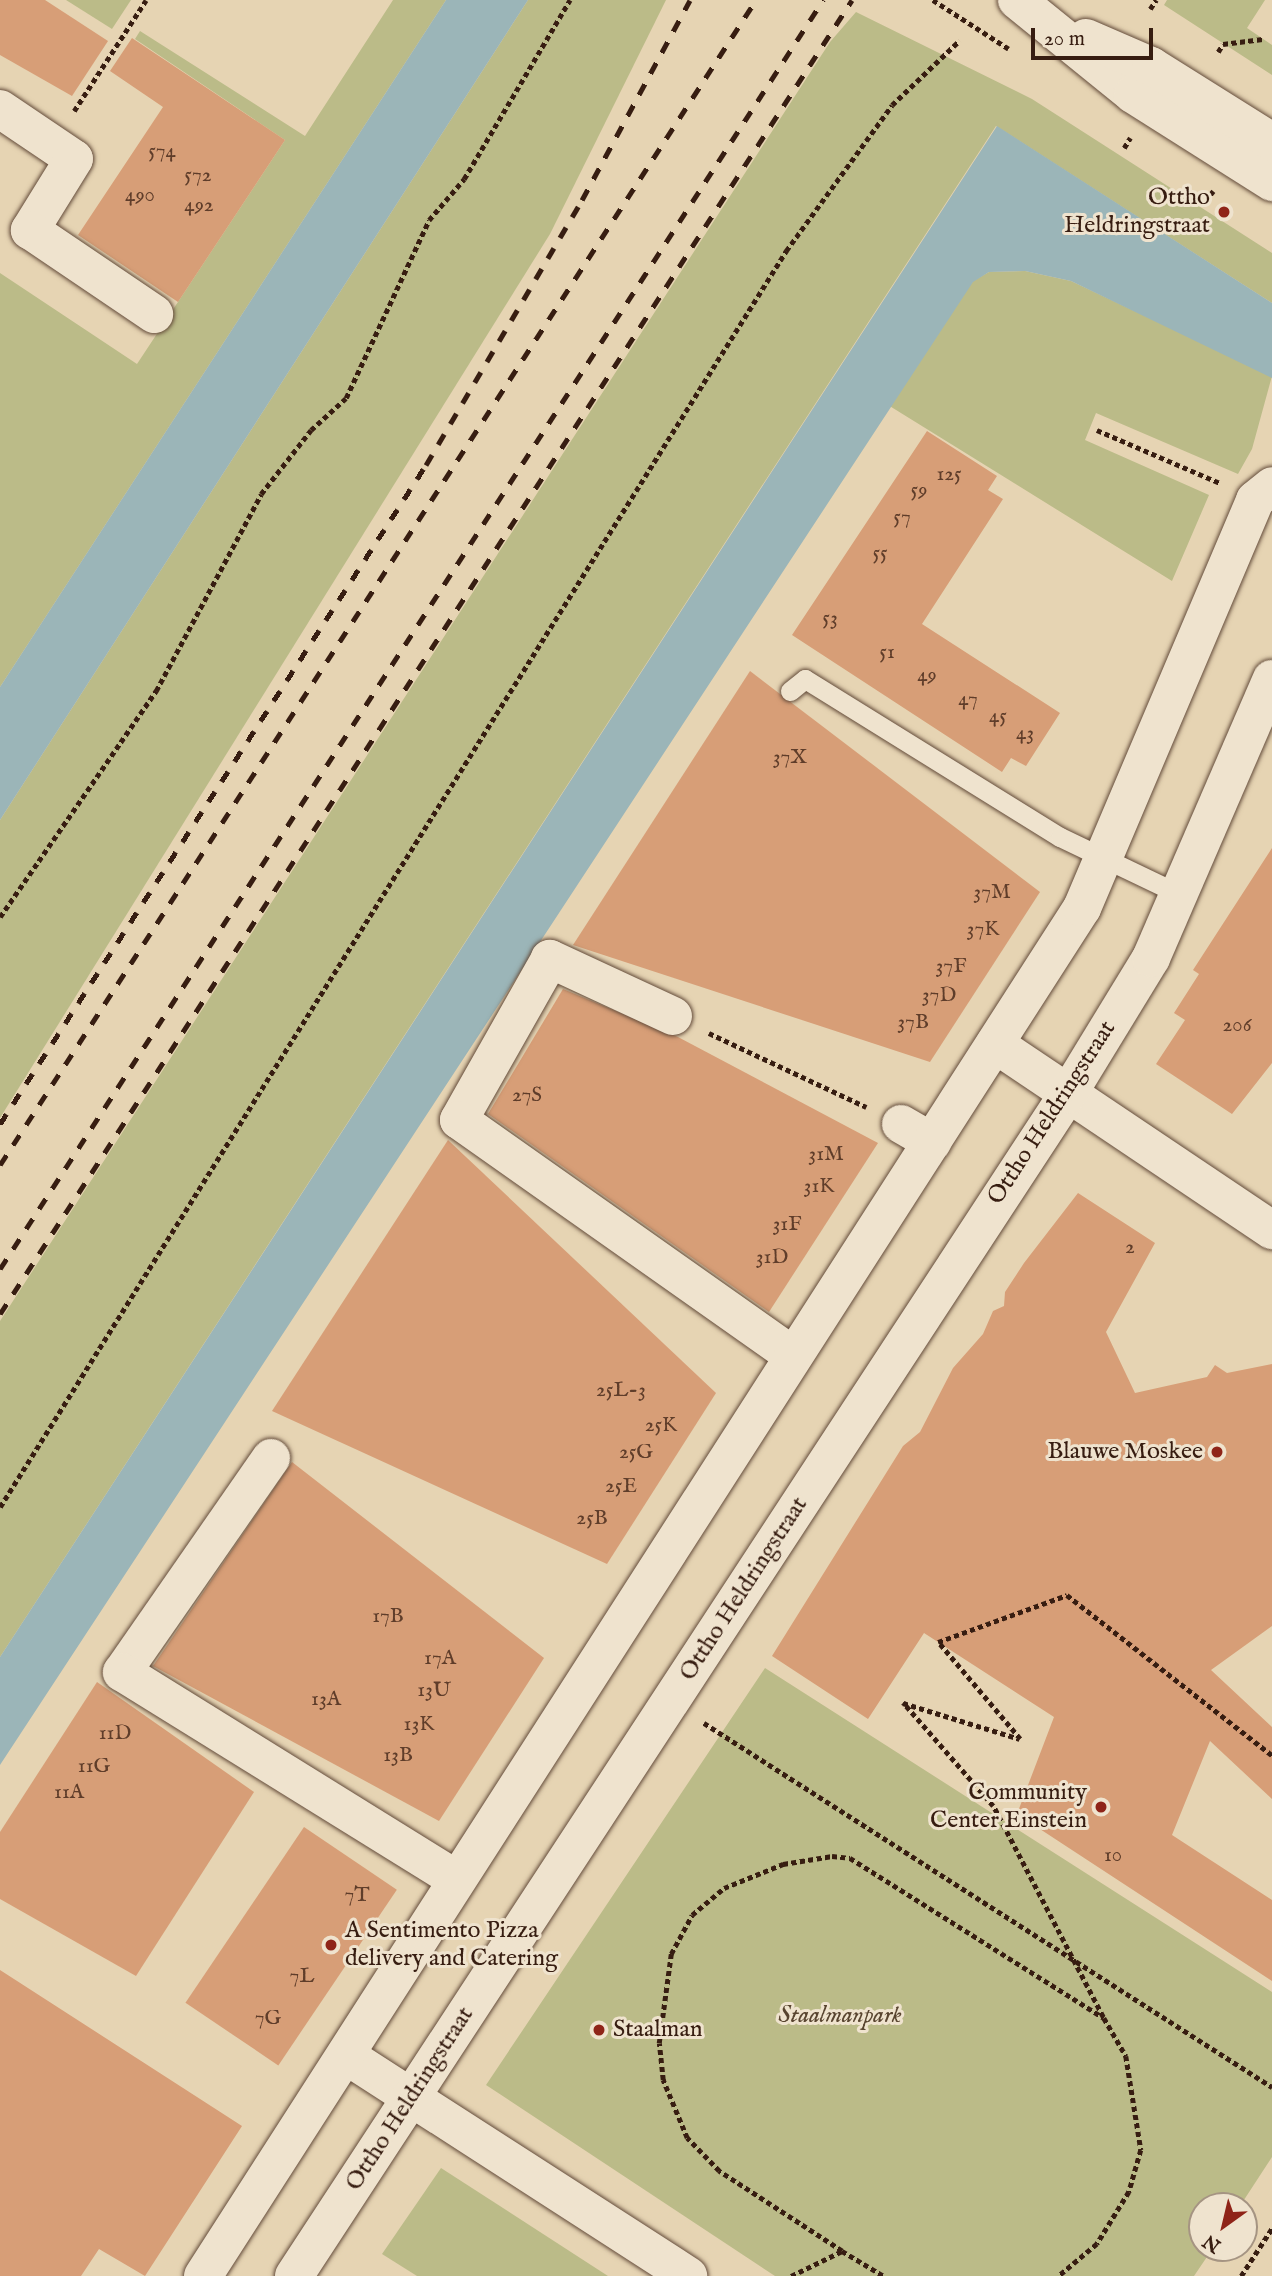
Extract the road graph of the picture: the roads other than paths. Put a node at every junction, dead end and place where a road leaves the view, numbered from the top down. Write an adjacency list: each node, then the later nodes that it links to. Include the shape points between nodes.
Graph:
1 (1017, 0): 2 (street)
2 (1051, 24): 4 (street, via 1151,66); 5 (street, via 1133,93)
3 (0, 109): 6 (street, via 74,159 30,230)
4 (1272, 142)
5 (1272, 182)
6 (154, 314)
7 (1272, 486): 10 (street, via 1255,500)
8 (1272, 679): 11 (street, Ottho Heldringstraat)
9 (790, 691): 10 (lane, via 805,679)
10 (1106, 860): 11 (lane); 13 (street)
11 (1179, 894): 14 (street, Ottho Heldringstraat, via 1151,958)
12 (673, 1016): 16 (street, via 550,959 459,1120)
13 (995, 1044): 14 (street); 16 (street, via 916,1133)
14 (1068, 1094): 15 (street); 20 (street, Ottho Heldringstraat)
15 (1266, 1214)
16 (793, 1356): 18 (street)
17 (271, 1458): 18 (street, via 122,1672)
18 (456, 1880): 19 (street)
19 (347, 2056): 20 (street); 21 (street)
20 (411, 2097): 22 (street, Ottho Heldringstraat); 23 (street)
21 (203, 2276)
22 (294, 2276)
23 (688, 2276)

